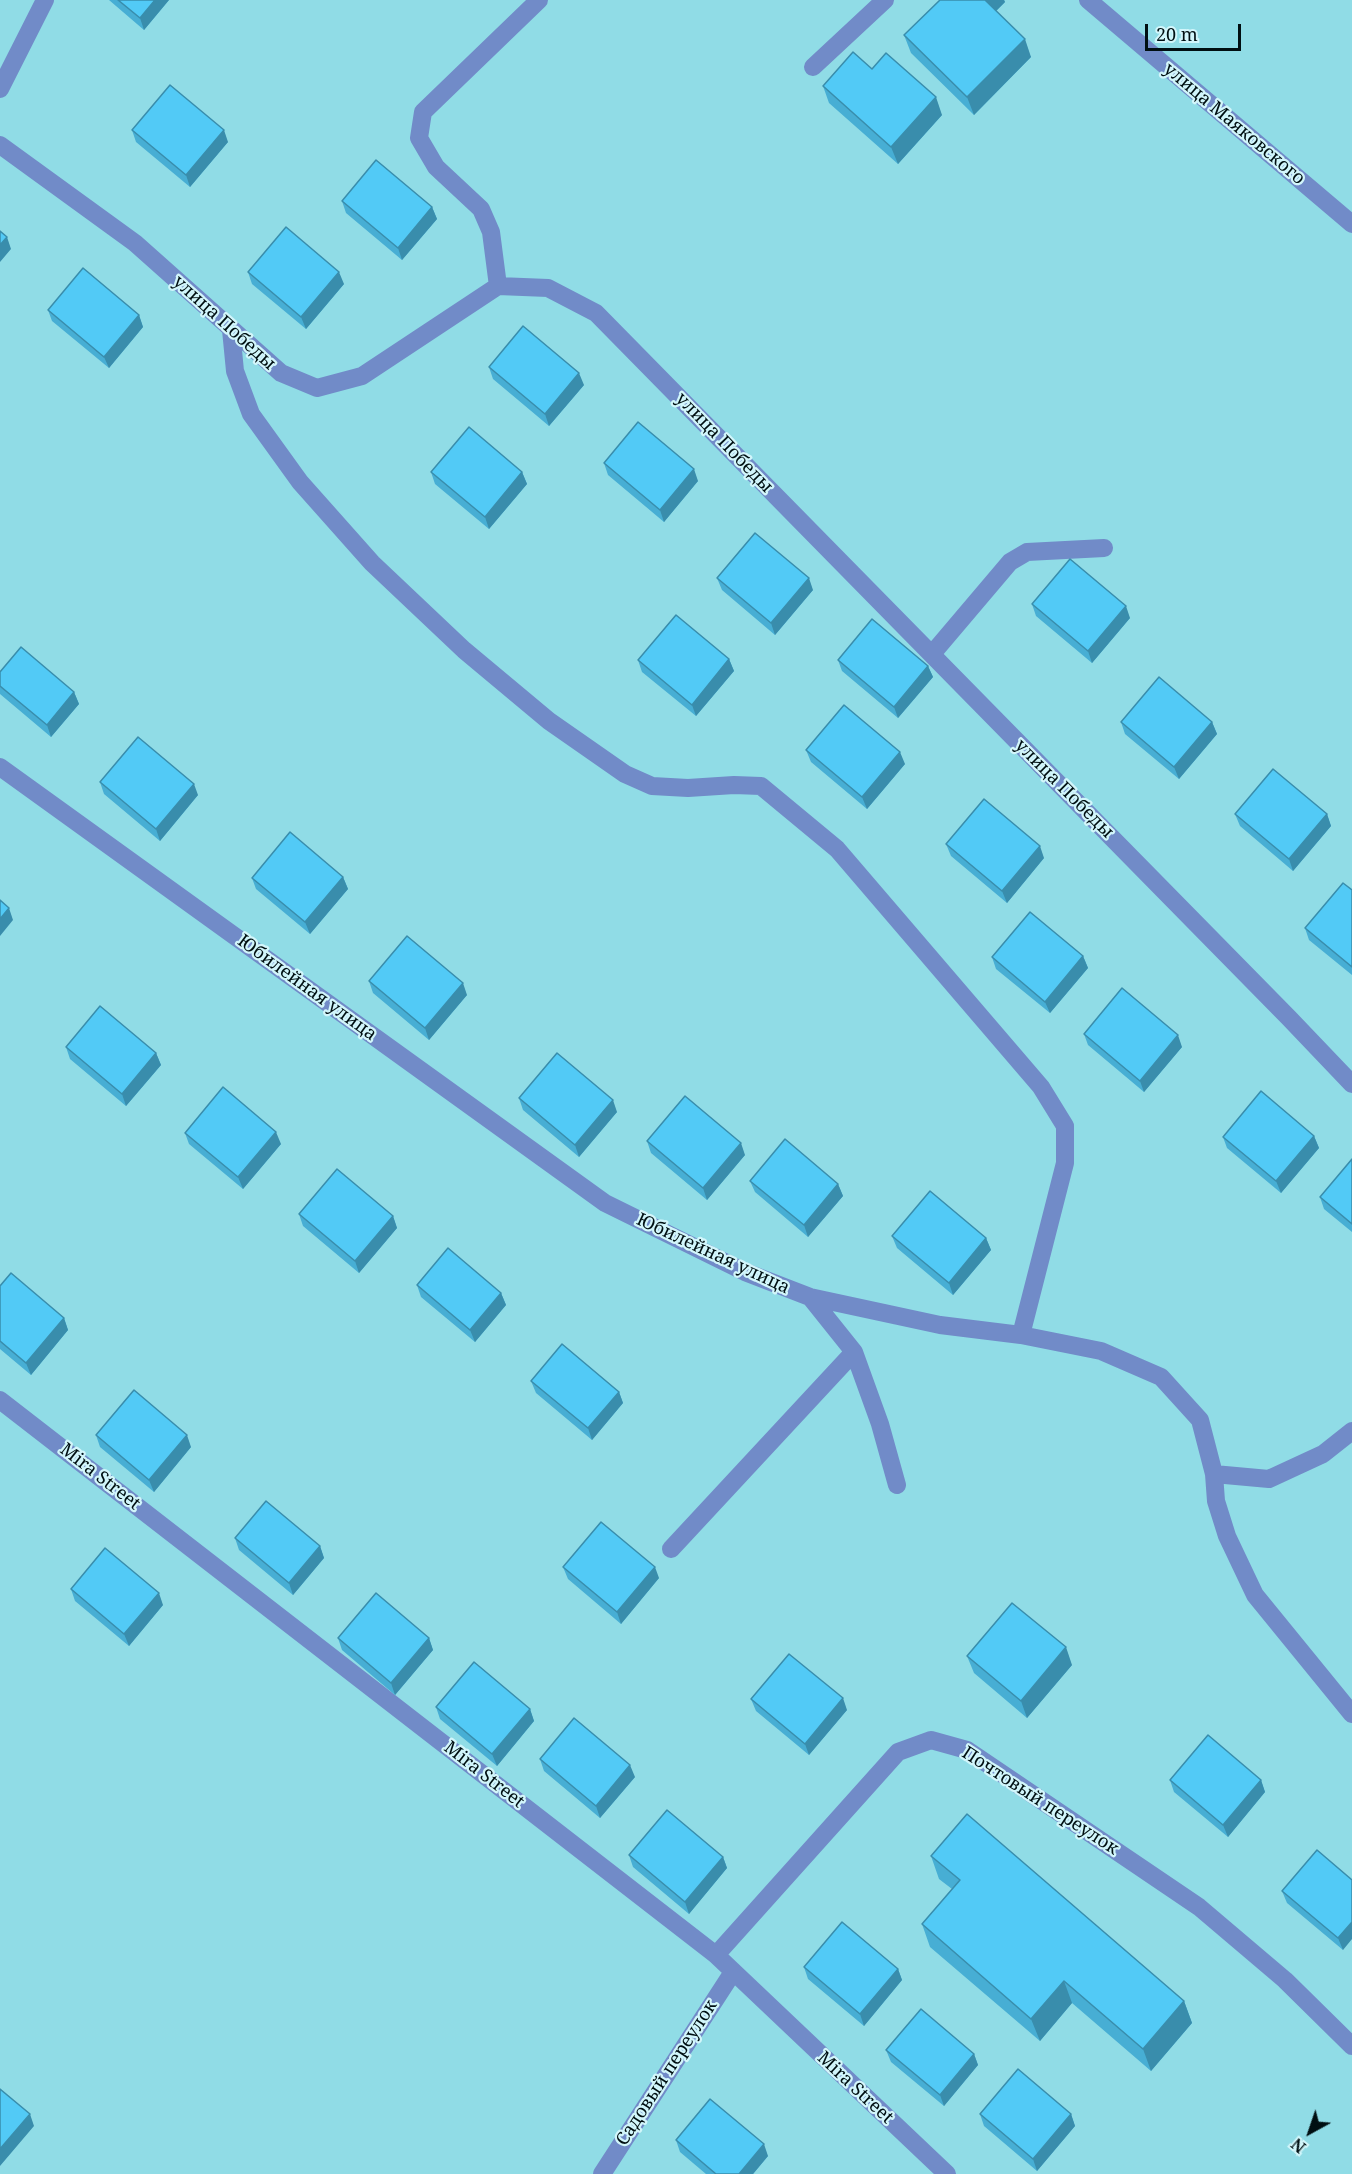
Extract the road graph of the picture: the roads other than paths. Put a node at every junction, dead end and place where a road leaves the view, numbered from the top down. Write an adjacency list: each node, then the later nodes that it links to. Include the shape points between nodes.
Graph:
1 (45, 0): 6 (street)
2 (539, 0): 9 (street, via 423,112 419,138 436,167 482,209 491,232)
3 (885, 0): 5 (street)
4 (1088, 0): 8 (street, улица Маяковского)
5 (813, 67)
6 (0, 89)
7 (0, 145): 10 (street, улица Победы, via 135,243)
8 (1352, 224)
9 (498, 286): 10 (street, улица Победы, via 362,376 317,388 281,374); 12 (street, улица Победы, via 548,288 596,313)
10 (231, 330): 16 (street, via 235,371 251,414 300,482 372,563 455,642 549,721 625,774 652,786 761,786 837,849 1041,1087 1065,1126 1065,1163)
11 (1104, 548): 12 (street, via 1026,552 1010,562)
12 (932, 654): 14 (street, улица Победы)
13 (0, 767): 15 (street, Юбилейная улица, via 605,1203 745,1272)
14 (1352, 1084)
15 (810, 1297): 16 (street, Юбилейная улица, via 940,1325); 17 (street)
16 (1021, 1335): 20 (street, Юбилейная улица, via 1101,1351 1161,1377 1200,1420)
17 (854, 1352): 21 (street); 22 (street)
18 (0, 1400): 24 (street, Mira Street)
19 (1352, 1431): 20 (street, via 1323,1454 1269,1479)
20 (1214, 1474): 23 (street, Юбилейная улица, via 1216,1501 1227,1536 1255,1595)
21 (897, 1485)
22 (671, 1549)
23 (1352, 1714)
24 (716, 1955): 25 (street, Mira Street); 26 (street, Почтовый переулок, via 898,1752 931,1740 967,1750 1199,1907 1285,1980)
25 (733, 1972): 27 (street, Садовый переулок); 28 (street, Mira Street)
26 (1352, 2046)
27 (602, 2174)
28 (947, 2174)

